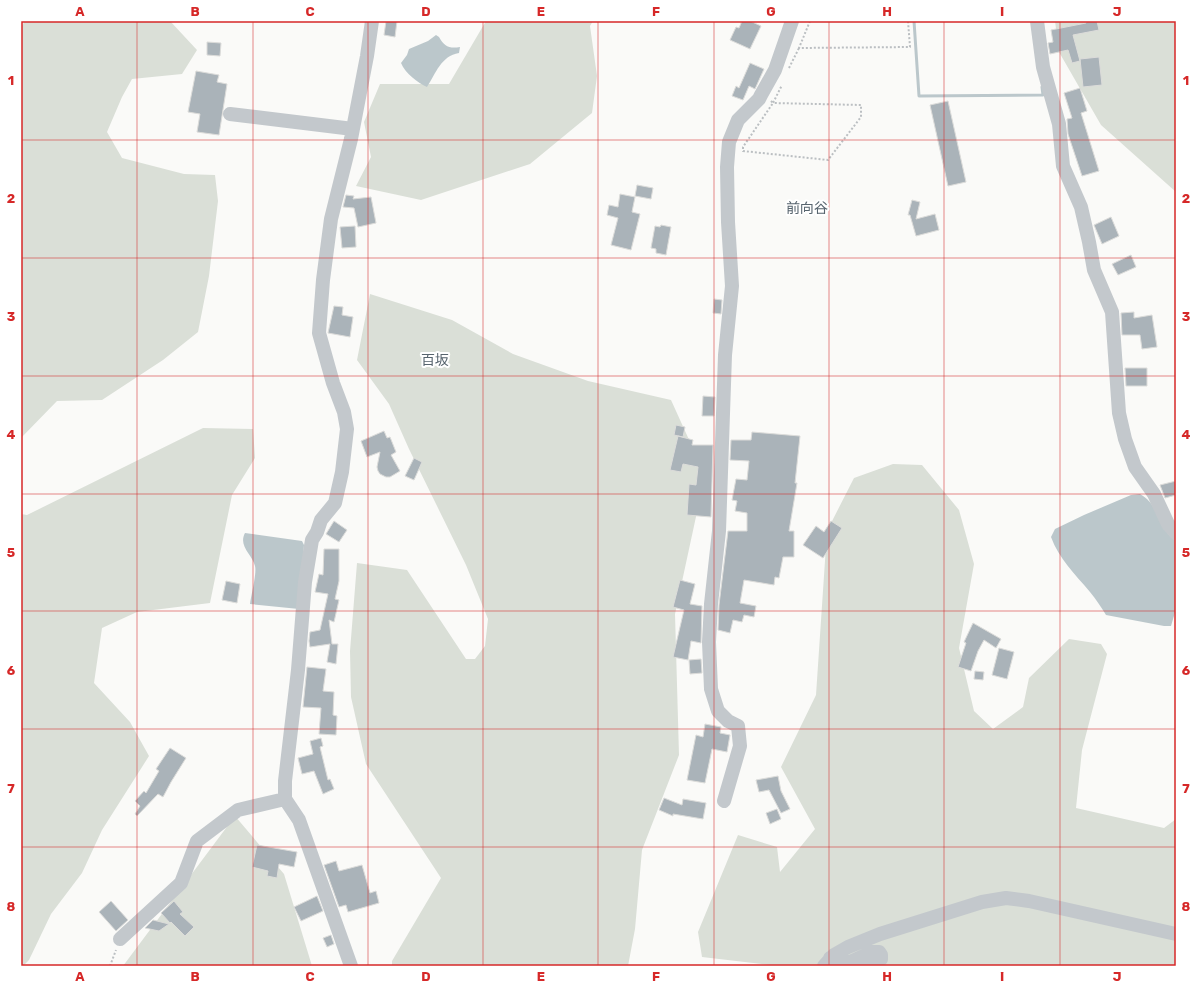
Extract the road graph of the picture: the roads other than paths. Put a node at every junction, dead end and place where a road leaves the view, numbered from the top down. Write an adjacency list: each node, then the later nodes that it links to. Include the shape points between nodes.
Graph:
1 (372, 21): 5 (street)
2 (792, 21): 8 (street, via 775,70 759,99 738,120 729,142 728,222 732,286 725,355 719,531 709,642 711,689 718,711 738,726 740,746)
3 (1037, 21): 6 (street, via 1043,67 1059,124 1063,166 1081,207 1094,270 1112,312 1119,413 1125,439 1135,466 1154,494 1168,524)
4 (230, 114): 5 (street)
5 (353, 129): 7 (street, via 331,219 319,333 347,429 342,472 335,502 321,520 312,540 305,582)
6 (1176, 533)
7 (285, 799): 10 (street, via 238,810 197,841 181,883); 12 (street, via 300,820)
8 (724, 801)
9 (1176, 934): 11 (street, via 1029,900 1006,898 982,902 880,934 848,947)
10 (120, 939)
11 (827, 962): 13 (street, via 850,962 872,952 879,952 881,959)
12 (351, 966)
13 (866, 966)

